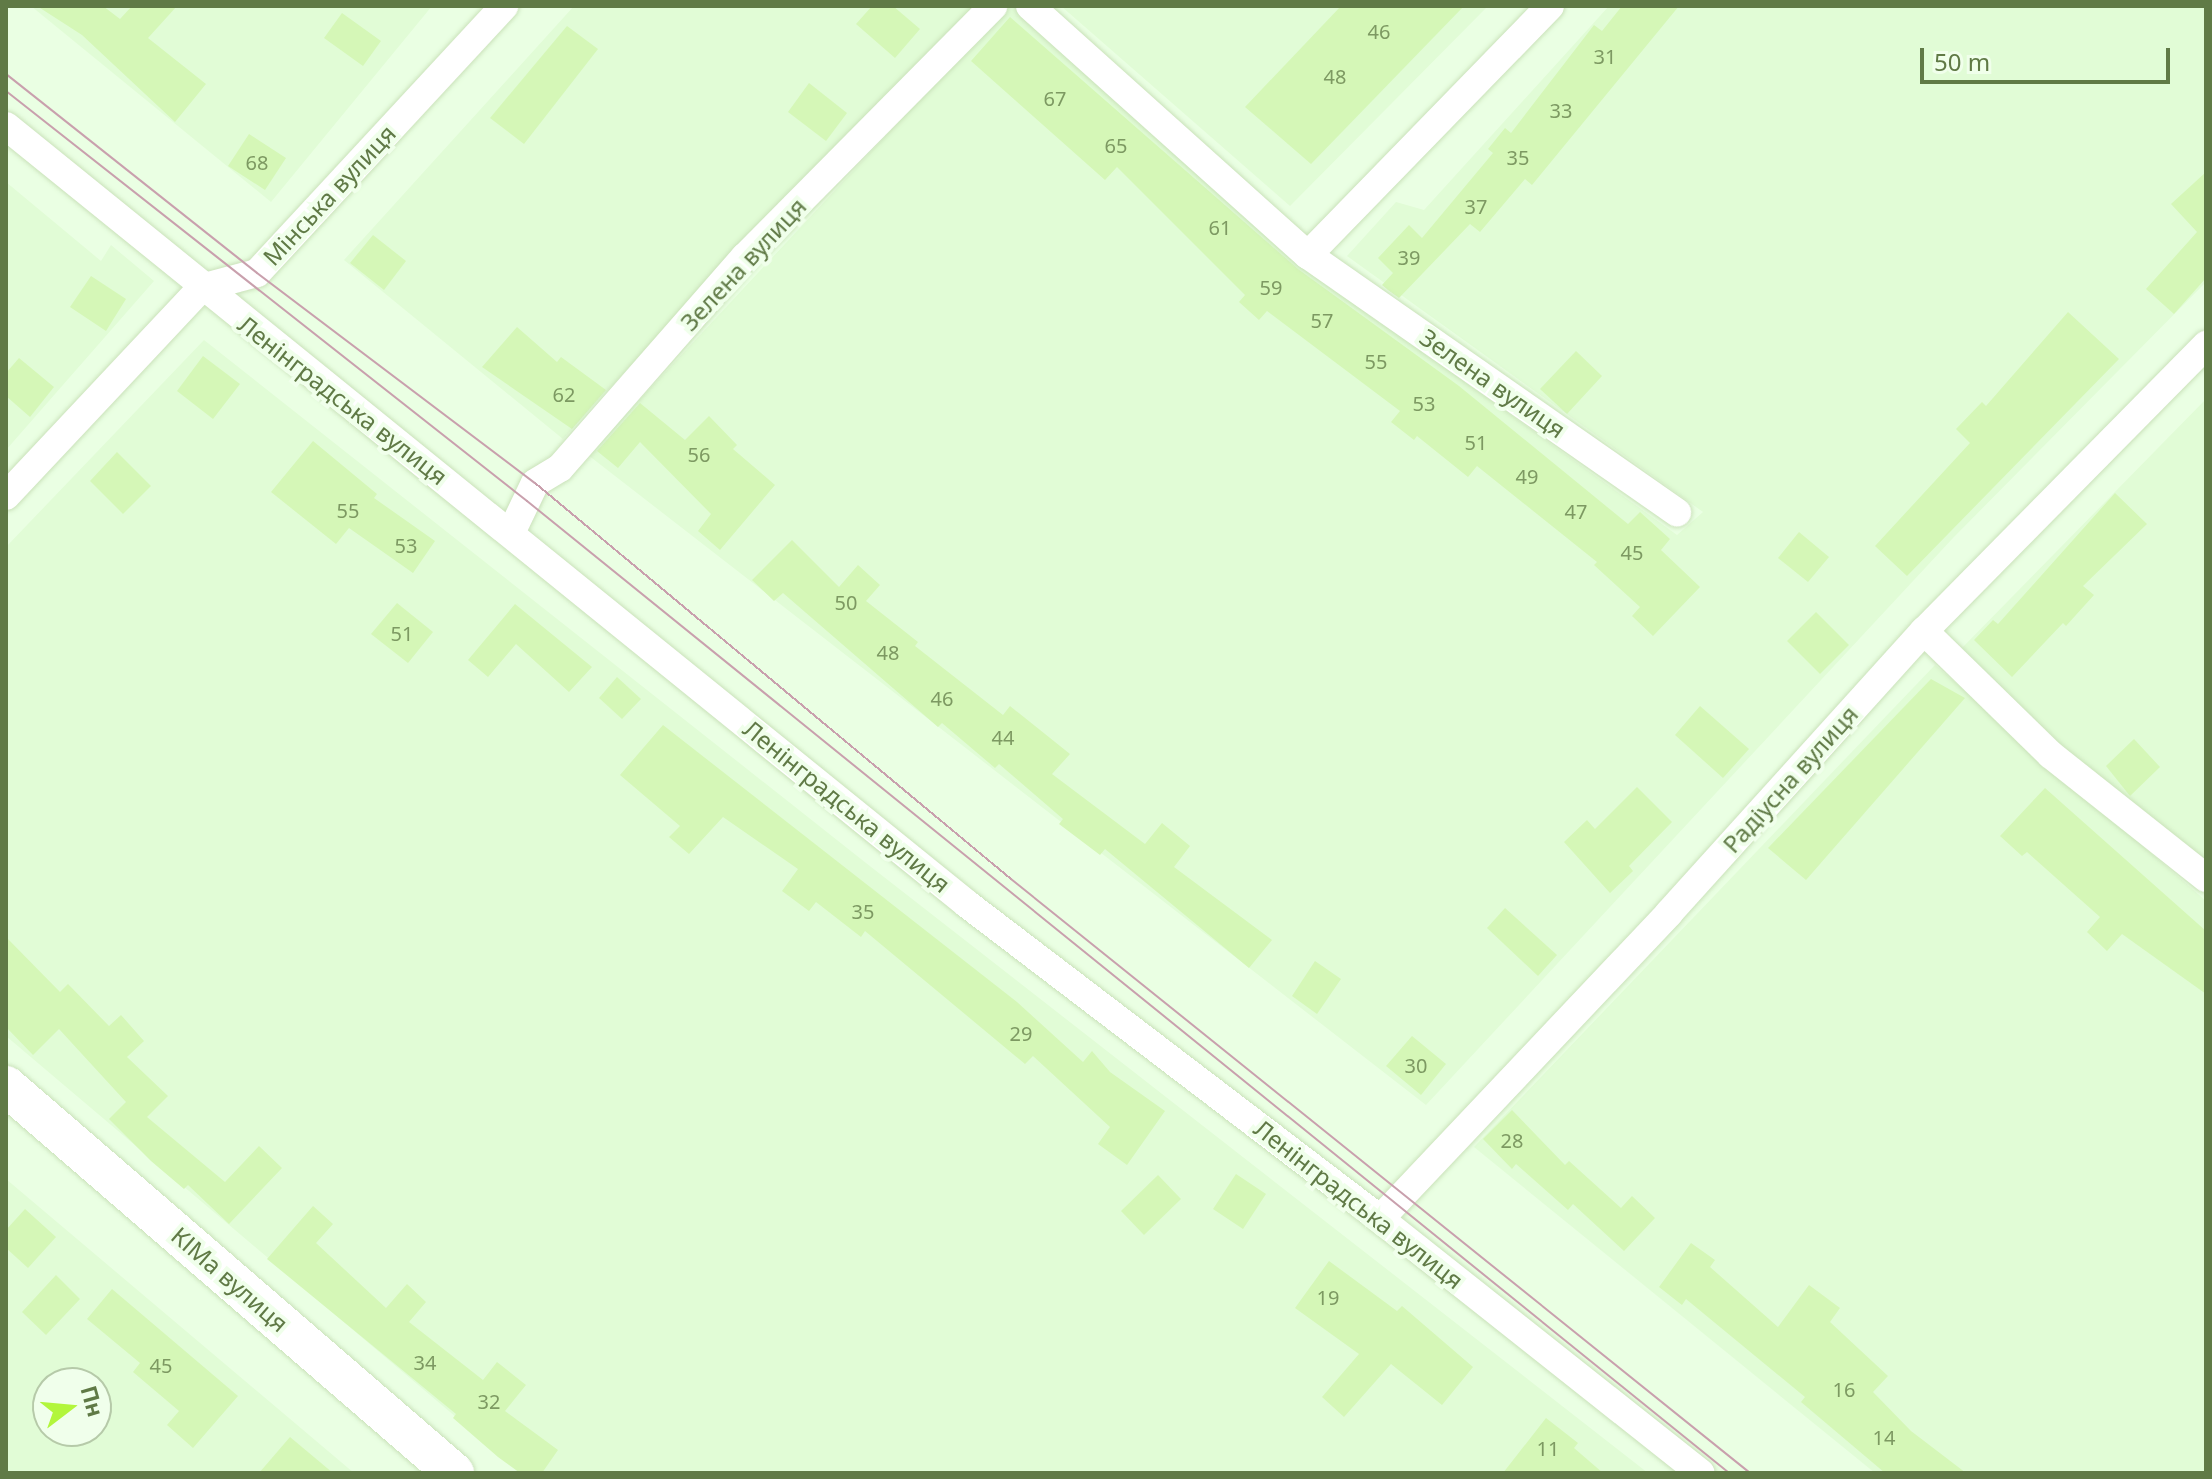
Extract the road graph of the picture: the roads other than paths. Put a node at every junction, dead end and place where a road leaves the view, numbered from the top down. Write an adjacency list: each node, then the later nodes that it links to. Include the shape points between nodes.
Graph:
1 (504, 6): 7 (street, Мінська вулиця, via 257,273)
2 (993, 6): 11 (street, Зелена вулиця, via 745,257 560,468 535,483)
3 (1030, 6): 6 (street, Зелена вулиця)
4 (1550, 6): 6 (street)
5 (6, 126): 7 (street, Ленінградська вулиця)
6 (1308, 255): 10 (street, Зелена вулиця)
7 (201, 288): 9 (street); 11 (street, Ленінградська вулиця)
8 (2206, 345): 12 (street, Радіусна вулиця)
9 (6, 496)
10 (1677, 512)
11 (511, 533): 15 (street, Ленінградська вулиця, via 967,904)
12 (1924, 631): 13 (street, via 2051,755); 15 (street, Радіусна вулиця, via 1669,913)
13 (2206, 878)
14 (6, 1086): 16 (street, КІМа вулиця)
15 (1380, 1219): 17 (street, Ленінградська вулиця)
16 (454, 1473)
17 (1700, 1473)

